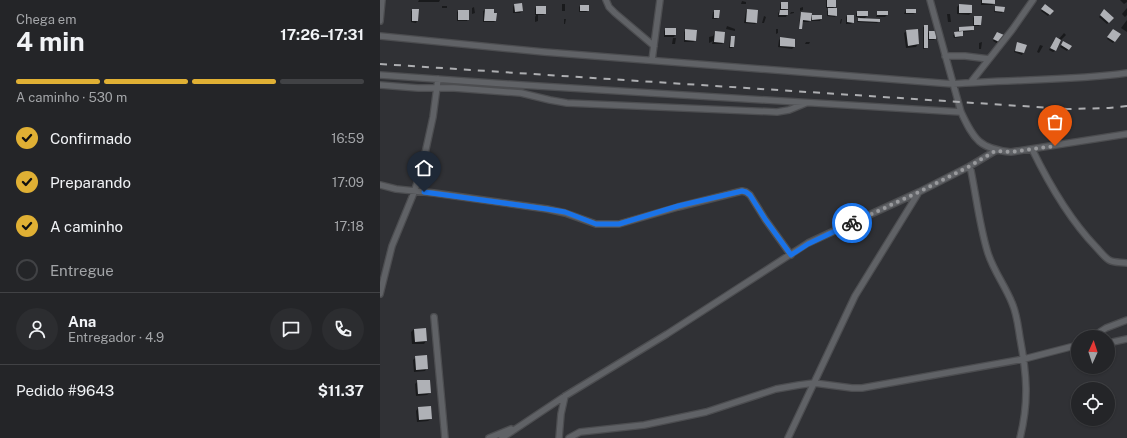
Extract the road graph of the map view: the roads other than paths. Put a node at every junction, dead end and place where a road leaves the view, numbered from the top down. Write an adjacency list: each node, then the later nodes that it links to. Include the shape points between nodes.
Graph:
1 (382, 0): 6 (street)
2 (606, 0): 8 (street, via 615,13)
3 (660, 0): 8 (street)
4 (930, 0): 9 (street)
5 (1034, 0): 10 (street)
6 (380, 21)
7 (380, 36): 11 (street)
8 (654, 46): 11 (street)
9 (946, 56): 10 (street); 16 (street)
10 (989, 59): 15 (street)
11 (652, 60): 16 (street)
12 (1127, 72): 15 (street, via 1045,80)
13 (380, 75): 14 (street)
14 (438, 79): 18 (street); 19 (street)
15 (971, 82): 16 (street)
16 (953, 84): 20 (street)
17 (380, 85): 18 (street)
18 (438, 88): 19 (street, via 521,93 567,103 722,111 777,112); 26 (street, via 434,117)
19 (807, 102): 20 (street)
20 (961, 112): 23 (street, via 975,137)
21 (1127, 134): 22 (street)
22 (1032, 149): 23 (street); 29 (street, via 1048,181 1088,239 1108,259)
23 (995, 151): 24 (street)
24 (970, 166): 27 (street); 37 (street, via 987,251 1013,304)
25 (380, 185): 26 (street)
26 (415, 190): 28 (street, via 565,212 605,225 619,224 742,191 750,195); 30 (street, via 392,246)
27 (919, 192): 28 (street, via 808,244); 38 (street, via 855,296)
28 (791, 255): 39 (street)
29 (1127, 263)
30 (380, 294)
31 (434, 317): 41 (street)
32 (1127, 320): 33 (street)
33 (1103, 330)
34 (1127, 339): 35 (street)
35 (1115, 341)
36 (1071, 347): 37 (street)
37 (1024, 359): 38 (street, via 862,388); 47 (street, via 1026,404)
38 (814, 383): 45 (street, via 776,389 706,412 639,426 580,432); 46 (street)
39 (565, 396): 40 (street); 44 (street)
40 (520, 425): 42 (street); 43 (street)
41 (445, 438)
42 (489, 438)
43 (502, 438)
44 (559, 438)
45 (570, 438)
46 (788, 438)
47 (1020, 438)

